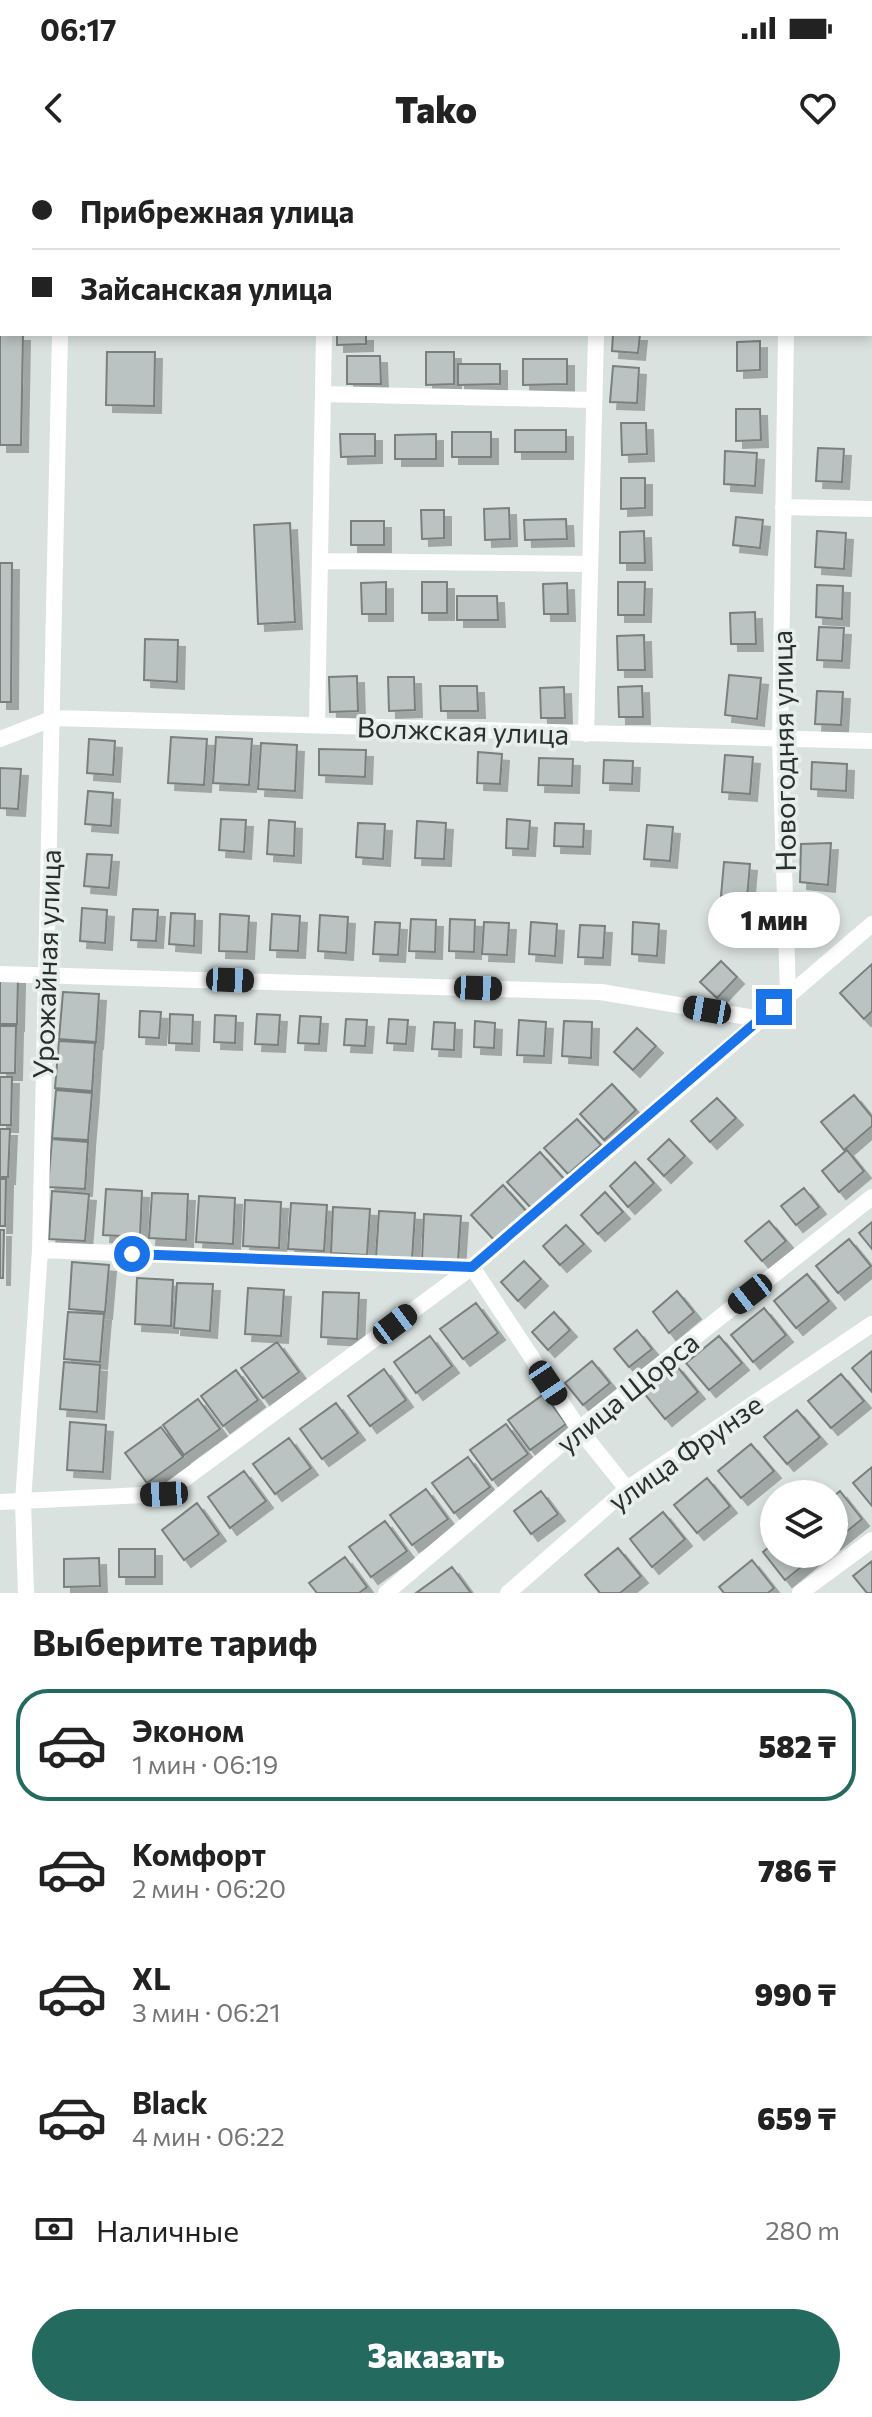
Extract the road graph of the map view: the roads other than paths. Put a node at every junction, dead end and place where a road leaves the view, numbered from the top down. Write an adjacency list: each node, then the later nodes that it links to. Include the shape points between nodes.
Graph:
1 (60, 336): 11 (street, Урожайная улица)
2 (324, 336): 5 (street)
3 (596, 336): 6 (street)
4 (786, 336): 7 (street, Новогодняя улица)
5 (323, 394): 6 (street); 9 (street)
6 (594, 400): 10 (street)
7 (783, 507): 8 (street); 15 (street, Новогодняя улица)
8 (872, 509)
9 (320, 561): 10 (street); 12 (street)
10 (590, 564): 13 (street)
11 (54, 718): 12 (street, Волжская улица); 14 (street); 19 (street, Урожайная улица)
12 (317, 725): 13 (street, Волжская улица)
13 (586, 734): 15 (street, Волжская улица)
14 (0, 739)
15 (780, 740): 16 (street, Волжская улица); 20 (street, Новогодняя улица)
16 (872, 741)
17 (872, 924): 20 (street)
18 (0, 974): 19 (street)
19 (44, 974): 21 (street, via 601,992); 23 (street, Урожайная улица)
20 (788, 994): 21 (street)
21 (760, 1019): 24 (street)
22 (872, 1197): 26 (street, улица Щорса)
23 (40, 1250): 24 (street); 29 (street, Урожайная улица)
24 (472, 1267): 26 (street); 29 (street, via 164,1494)
25 (872, 1324): 27 (street, улица Фрунзе)
26 (579, 1429): 27 (street); 32 (street, улица Щорса)
27 (627, 1489): 33 (street, улица Фрунзе)
28 (0, 1502): 29 (street)
29 (23, 1502): 31 (street, Урожайная улица)
30 (872, 1540): 34 (street)
31 (26, 1593)
32 (386, 1593)
33 (508, 1593)
34 (800, 1593)

